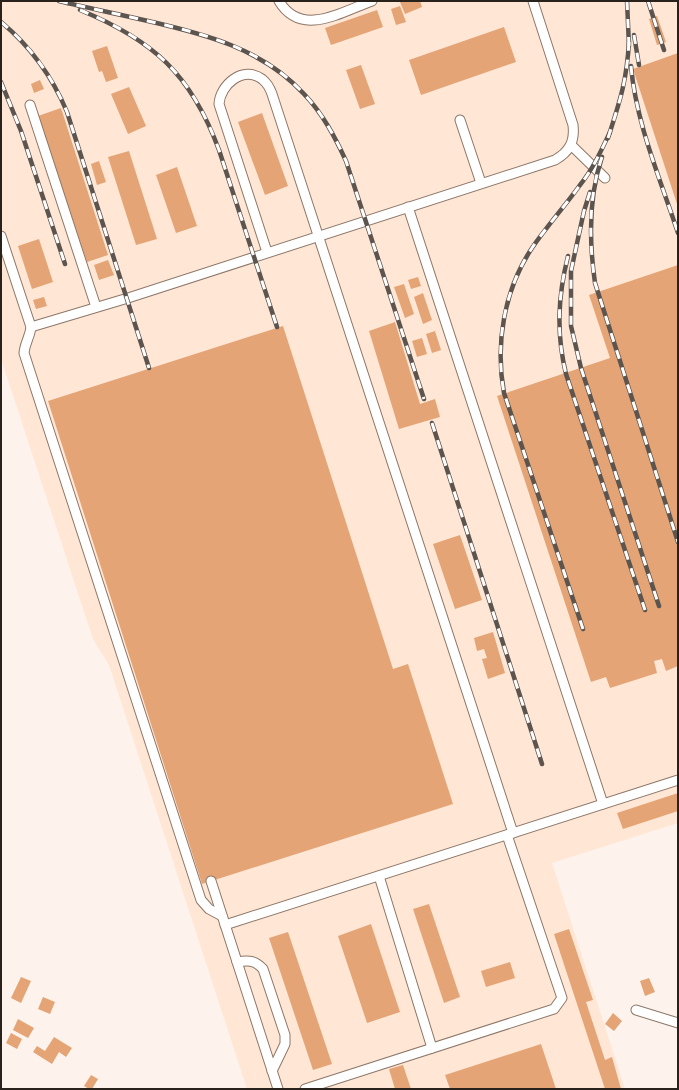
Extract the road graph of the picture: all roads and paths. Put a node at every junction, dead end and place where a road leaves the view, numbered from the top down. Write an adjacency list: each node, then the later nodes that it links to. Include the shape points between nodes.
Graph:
1 (279, 1): 2 (street, via 286,12 295,18 316,21)
2 (372, 1)
3 (533, 1): 6 (street, via 573,125)
4 (30, 105): 13 (street)
5 (460, 120): 8 (street)
6 (571, 145): 7 (street); 8 (street, via 565,154 555,160)
7 (605, 178)
8 (481, 183): 9 (street)
9 (408, 207): 10 (street); 16 (street)
10 (319, 235): 12 (street); 12 (street, via 268,85 253,75 236,78 228,82 222,90 220,104); 17 (street)
11 (1, 236): 14 (street)
12 (267, 252): 13 (street)
13 (96, 307): 14 (street)
14 (31, 327): 20 (street, via 24,353 201,900 209,909)
15 (678, 780): 16 (street)
16 (603, 804): 17 (street)
17 (510, 834): 18 (street); 25 (street, via 562,998 554,1009)
18 (379, 876): 21 (street); 25 (street)
19 (211, 881): 20 (street)
20 (222, 916): 21 (street)
21 (225, 925): 22 (street)
22 (237, 962): 26 (street); 26 (street, via 249,960 259,964 263,969 280,1020 285,1044)
23 (636, 1010): 24 (street)
24 (678, 1023)
25 (432, 1048): 28 (street)
26 (272, 1071): 27 (street)
27 (278, 1089)
28 (305, 1089)

